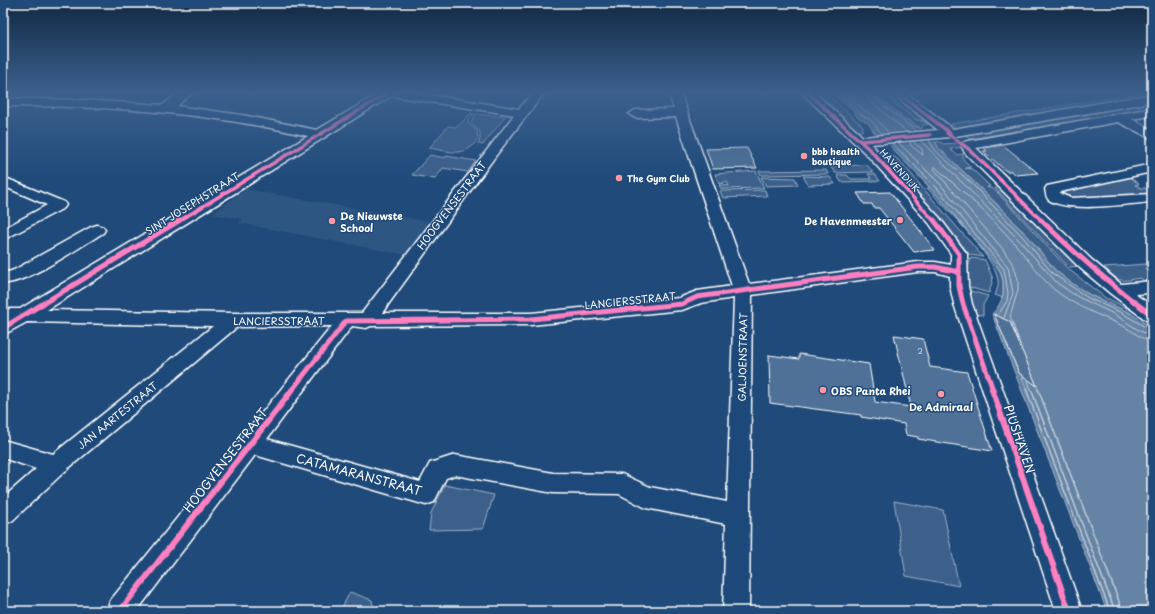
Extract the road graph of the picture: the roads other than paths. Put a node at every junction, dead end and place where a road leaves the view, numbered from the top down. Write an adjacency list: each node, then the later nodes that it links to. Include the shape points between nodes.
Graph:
1 (248, 121): 11 (street)
2 (343, 121): 11 (street, SINT JOSEPHSTRAAT)
3 (516, 121): 30 (street, HOOGVENSESTRAAT)
4 (684, 121): 25 (street, GALJOENSTRAAT)
5 (843, 121): 13 (street, HAVENDIJK)
6 (934, 121): 10 (street)
7 (1021, 121): 10 (street)
8 (1104, 121): 17 (street, via 968,145 970,150)
9 (1124, 121): 12 (street)
10 (950, 133): 13 (street)
11 (320, 135): 28 (street, SINT JOSEPHSTRAAT)
12 (1152, 135)
13 (868, 141): 21 (street, HAVENDIJK, via 959,254)
14 (1152, 168): 16 (street, via 1052,189)
15 (3, 181): 20 (street, via 60,206)
16 (1054, 197): 17 (street); 18 (street, via 1069,203)
17 (1020, 198): 24 (street, via 1086,264)
18 (1152, 198)
19 (97, 230): 22 (street, via 20,274)
20 (3, 235)
21 (959, 272): 25 (street, LANCIERSSTRAAT, via 935,267 918,267); 39 (street, PIUSHAVEN, via 963,304)
22 (3, 277)
23 (1152, 287): 24 (street)
24 (1117, 290): 27 (street)
25 (743, 292): 30 (street, LANCIERSSTRAAT, via 697,297 682,304 531,319); 36 (street, GALJOENSTRAAT)
26 (3, 315): 28 (street, LANCIERSSTRAAT)
27 (1152, 315)
28 (25, 316): 29 (street, LANCIERSSTRAAT); 31 (street, SINT JOSEPHSTRAAT)
29 (232, 320): 30 (street, LANCIERSSTRAAT); 34 (street, JAN AARTESTRAAT)
30 (356, 321): 32 (street, HOOGVENSESTRAAT)
31 (3, 328)
32 (250, 444): 36 (street, CATAMARANSTRAAT, via 426,494 438,470 454,465 553,483 622,484 646,497); 37 (street, HOOGVENSESTRAAT)
33 (3, 449): 34 (street)
34 (56, 465): 35 (street, JAN AARTESTRAAT)
35 (3, 513)
36 (737, 515): 38 (street, GALJOENSTRAAT)
37 (125, 610)
38 (736, 611)
39 (1069, 611)

